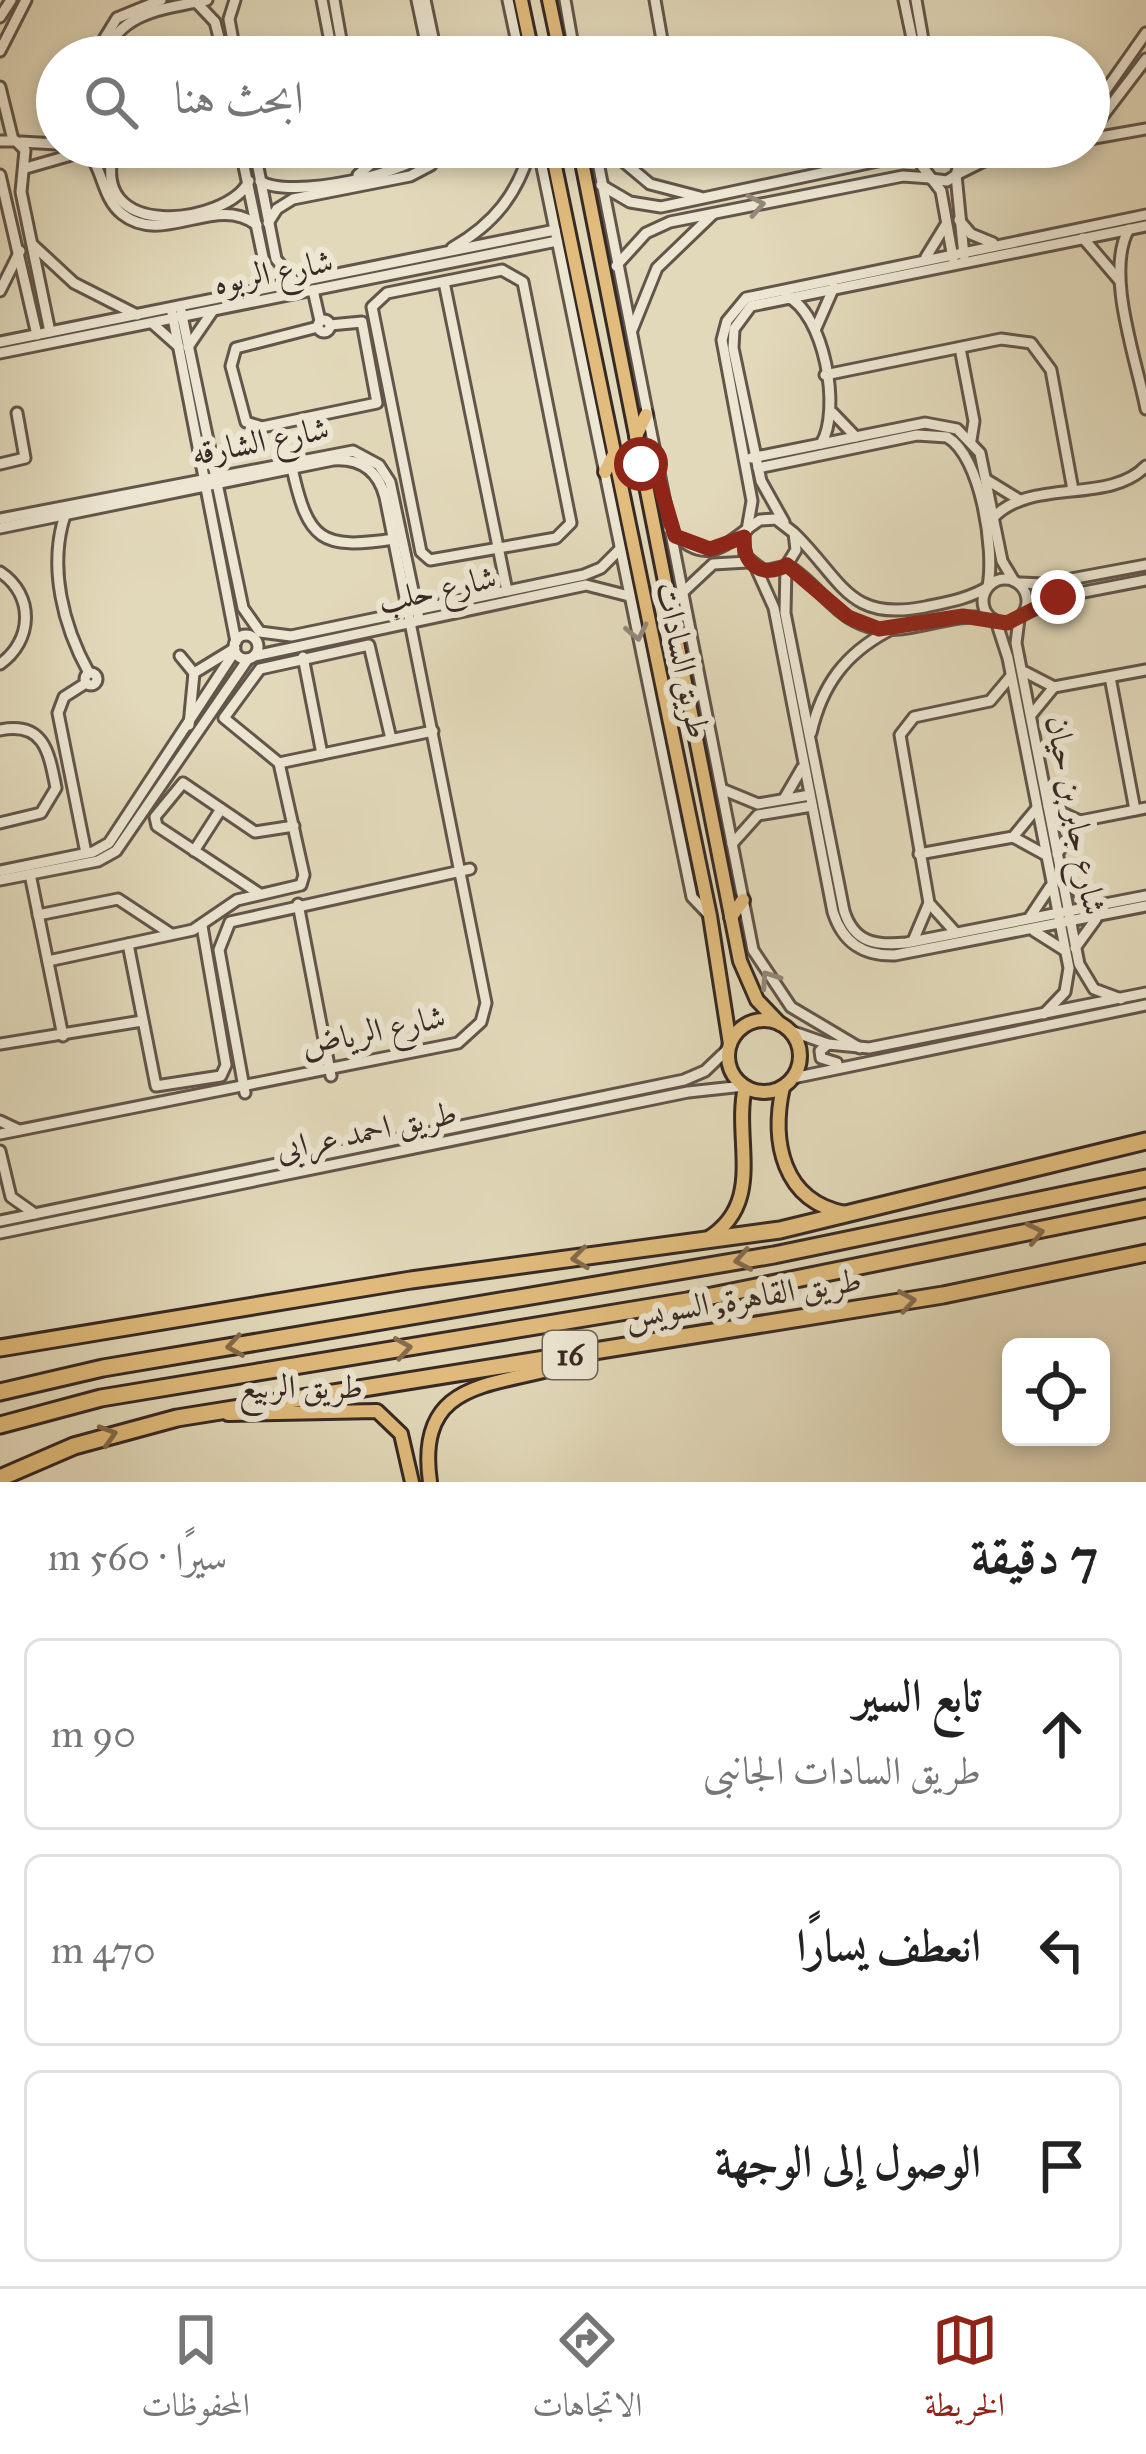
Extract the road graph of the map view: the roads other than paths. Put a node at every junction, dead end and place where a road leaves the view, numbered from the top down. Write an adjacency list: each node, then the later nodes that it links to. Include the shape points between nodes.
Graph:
1 (10, 0): 18 (street)
2 (26, 0): 35 (street)
3 (161, 0): 21 (street, via 117,18)
4 (235, 0): 16 (street)
5 (322, 0): 25 (street)
6 (334, 0): 26 (street)
7 (508, 0): 28 (street)
8 (521, 0): 17 (main road)
9 (565, 0): 31 (street)
10 (655, 0): 32 (street)
11 (904, 0): 33 (street)
12 (916, 0): 34 (street)
13 (201, 1): 19 (street); 22 (street, via 129,21)
14 (421, 2): 27 (street)
15 (550, 5): 17 (main road, via 538,26); 30 (main road)
16 (230, 12): 19 (street); 24 (street)
17 (524, 15): 29 (main road)
18 (0, 16)
19 (211, 16): 23 (street)
20 (1146, 33): 37 (street)
21 (106, 36)
22 (118, 36)
23 (217, 36)
24 (233, 36)
25 (329, 36)
26 (340, 36)
27 (428, 36)
28 (516, 36)
29 (530, 36)
30 (555, 36)
31 (571, 36)
32 (661, 36)
33 (910, 36)
34 (922, 36)
35 (0, 47)
36 (1146, 59): 39 (street)
37 (1110, 84)
38 (0, 87): 43 (street)
39 (1110, 108)
40 (1146, 129): 41 (street)
41 (1110, 134)
42 (0, 141): 43 (street)
43 (16, 141): 44 (street); 64 (street, via 27,156)
44 (36, 142)
45 (36, 167): 64 (street)
46 (103, 168): 63 (street)
47 (107, 168): 63 (street)
48 (249, 168): 69 (street)
49 (255, 168): 69 (street)
50 (366, 168): 67 (street)
51 (398, 168): 67 (street)
52 (425, 168): 74 (street)
53 (525, 168): 88 (street, via 501,211)
54 (549, 168): 82 (street)
55 (549, 168): 105 (main road, طريق السادات)
56 (583, 168): 124 (main road, طريق السادات)
57 (598, 168): 70 (street)
58 (631, 168): 72 (street, via 650,184)
59 (841, 168): 72 (street)
60 (924, 168): 68 (street)
61 (958, 168): 66 (street)
62 (970, 168): 66 (street)
63 (106, 171): 73 (street, via 120,199 150,217); 76 (street, via 112,203 143,224)
64 (21, 172): 65 (street); 84 (street)
65 (0, 175): 87 (street)
66 (956, 175): 68 (street); 78 (street)
67 (355, 177): 71 (street)
68 (931, 178): 75 (street, one-way to 68, via 903,176); 78 (street)
69 (255, 181): 71 (street); 73 (street); 79 (street)
70 (601, 185): 72 (street, via 646,206); 93 (street)
71 (280, 190): 74 (street)
72 (711, 198)
73 (234, 200): 76 (street)
74 (283, 203): 79 (street)
75 (715, 213): 93 (street, via 659,225); 113 (street, via 657,268)
76 (238, 214): 79 (street)
77 (1146, 215): 85 (street)
78 (952, 219): 85 (street); 89 (street); 90 (street)
79 (263, 224): 91 (street)
80 (1146, 226): 81 (street)
81 (1129, 229): 83 (street); 94 (street)
82 (556, 235): 86 (street, شارع الربوه); 102 (street)
83 (1083, 238): 89 (street); 94 (street)
84 (32, 244): 107 (street, via 74,283); 111 (street)
85 (999, 244): 89 (street)
86 (507, 245): 88 (street, شارع الربوه); 92 (street, شارع الربوه)
87 (20, 251): 100 (street); 112 (street)
88 (444, 253): 95 (street, شارع الربوه)
89 (958, 257): 90 (street); 97 (street)
90 (923, 259): 101 (street)
91 (270, 261): 95 (street); 98 (street)
92 (440, 265): 96 (street); 99 (street, شارع الربوه)
93 (616, 266): 113 (street)
94 (1119, 280): 119 (street)
95 (296, 282): 98 (street, شارع الربوه)
96 (444, 282): 154 (street); 154 (street, via 380,296 372,313 421,552 436,562); 154 (street, via 502,270 523,282 571,517 556,538)
97 (834, 286): 103 (street); 110 (street)
98 (256, 290): 106 (street, شارع الربوه)
99 (316, 290): 104 (street, شارع الربوه); 109 (street)
100 (0, 291)
101 (768, 294): 103 (street); 130 (street, via 743,312 732,338)
102 (568, 295): 105 (main road); 126 (street)
103 (786, 296): 110 (street, via 802,304)
104 (214, 310): 106 (street, شارع الربوه); 115 (street)
105 (584, 310): 129 (main road, طريق السادات)
106 (176, 312): 107 (street, شارع الربوه); 108 (street, شارع الربوه); 115 (street)
107 (137, 315): 111 (street, شارع الربوه)
108 (152, 323): 115 (street); 117 (street, شارع الربوه)
109 (323, 323): 109 (street, via 362,322 377,403 250,424 240,413 234,352)
110 (816, 328): 118 (street)
111 (50, 332): 112 (street, شارع الربوه)
112 (37, 335): 114 (street, شارع الربوه)
113 (631, 335): 122 (street)
114 (0, 342)
115 (184, 348): 139 (street)
116 (960, 348): 118 (street); 127 (street); 141 (street, via 1018,338 1042,352)
117 (0, 353)
118 (825, 375): 121 (street)
119 (1146, 409)
120 (17, 412): 131 (street, via 25,458)
121 (832, 413): 125 (street); 128 (street)
122 (646, 415): 124 (main road); 136 (street)
123 (950, 432): 125 (street, via 926,423); 127 (street); 130 (street); 161 (street, via 972,464 991,563)
124 (636, 437): 132 (main road, طريق السادات)
125 (856, 437): 128 (street)
126 (598, 440): 129 (main road); 135 (street)
127 (971, 440): 137 (street)
128 (821, 444): 130 (street)
129 (614, 454): 135 (main road); 228 (main road, طريق السادات)
130 (751, 463): 147 (street); 150 (street)
131 (0, 464)
132 (641, 464): 136 (main road); 180 (main road, طريق السادات)
133 (1146, 466): 141 (street, via 1130,479)
134 (292, 468): 138 (street, شارع الشارقه); 152 (street, via 302,514 318,534 350,545); 152 (street, شارع الشارقه, via 343,459 371,470)
135 (605, 472): 153 (street)
136 (658, 478): 149 (street)
137 (986, 479): 142 (street); 145 (street)
138 (237, 480): 139 (street, شارع الشارقه); 143 (street)
139 (212, 481): 140 (street, شارع الشارقه); 143 (street); 146 (street, شارع الشارقه); 163 (street, شارع الشارقه, via 343,450 371,459 390,482)
140 (187, 490): 143 (street); 144 (street, شارع الشارقه)
141 (1073, 490): 142 (street)
142 (1023, 500): 145 (street)
143 (218, 509): 172 (street); 174 (street)
144 (65, 515): 148 (street, شارع الشارقه); 210 (street, via 56,559 71,638 88,678 58,712)
145 (993, 518): 160 (street)
146 (0, 519)
147 (784, 522): 150 (street, via 760,520); 151 (street)
148 (0, 528)
149 (668, 529): 150 (street, via 701,548); 164 (street)
150 (745, 533): 155 (street)
151 (794, 533): 157 (street); 161 (street, via 848,595 876,611 961,600)
152 (394, 539): 163 (street, شارع الشارقه)
153 (620, 549): 162 (street, شارع حلب, via 593,573); 165 (street)
154 (498, 550): 162 (street)
155 (753, 565): 157 (street, via 772,572); 164 (street, via 713,564); 195 (street, via 774,608)
156 (1146, 565): 160 (street, via 1044,584)
157 (787, 566): 171 (street, via 848,617); 192 (street, via 785,613)
158 (0, 572): 179 (street, via 22,596 27,620 21,643)
159 (1146, 580): 168 (street, via 1048,599)
160 (1015, 581): 161 (street); 168 (street, via 1027,595)
161 (988, 587): 170 (street, via 983,604)
162 (507, 591): 166 (street, شارع حلب)
163 (409, 592): 166 (street); 167 (street, شارع الشارقه); 169 (street)
164 (682, 593): 175 (street)
165 (630, 597): 167 (street, شارع حلب, via 586,585); 228 (street, one-way to 228, via 693,903)
166 (436, 605): 167 (street, شارع حلب)
167 (414, 615): 169 (street, شارع حلب); 173 (street, شارع الرياض)
168 (1022, 615): 170 (street); 181 (street, شارع جابر بن حيان)
169 (390, 620): 172 (street, شارع حلب); 173 (street); 177 (street, شارع حلب)
170 (994, 620): 171 (street, via 963,616); 184 (street, شارع جابر بن حيان)
171 (890, 629): 192 (street, via 836,672)
172 (257, 635): 174 (street, شارع حلب); 177 (street)
173 (415, 641): 191 (street, شارع الرياض)
174 (235, 647): 177 (street); 183 (street); 189 (street)
175 (692, 651): 180 (main road); 197 (street)
176 (180, 656): 183 (street)
177 (251, 657): 215 (street, via 116,851)
178 (303, 657): 193 (street, via 371,647); 194 (street); 196 (street, via 260,669 224,716)
179 (0, 664)
180 (682, 665): 229 (main road, طريق السادات)
181 (1021, 668): 186 (street); 188 (street, شارع جابر بن حيان)
182 (1146, 670): 185 (street)
183 (194, 673): 189 (street)
184 (1011, 676): 187 (street); 188 (street, شارع جابر بن حيان)
185 (1110, 677): 186 (street); 202 (street)
186 (1054, 687): 188 (street)
187 (990, 701): 188 (street); 211 (street, via 921,715 903,728 899,754)
188 (1025, 717): 200 (street, شارع جابر بن حيان)
189 (189, 725): 210 (street, via 113,838)
190 (0, 730): 204 (street, via 39,735 56,788 41,813)
191 (433, 731): 193 (street); 213 (street, شارع الرياض)
192 (810, 738): 219 (street)
193 (392, 740): 194 (street)
194 (322, 754): 196 (street)
195 (804, 762): 198 (street); 199 (street)
196 (279, 763): 205 (street)
197 (721, 788): 199 (street, via 750,803); 208 (street)
198 (811, 801): 199 (street); 206 (street)
199 (784, 805): 206 (street); 208 (street, via 749,820)
200 (1042, 807): 203 (street); 207 (street); 212 (street, شارع جابر بن حيان)
201 (221, 809): 205 (street, via 258,833); 209 (street); 209 (street, via 181,782 155,817)
202 (1140, 809): 203 (street)
203 (1080, 821): 212 (street)
204 (0, 823)
205 (294, 826): 218 (street, via 303,882)
206 (818, 835): 219 (street)
207 (1013, 836): 211 (street); 212 (street)
208 (732, 844): 221 (street)
209 (194, 851): 218 (street)
210 (86, 853): 214 (street)
211 (919, 854): 222 (street)
212 (1052, 856): 217 (street, شارع جابر بن حيان)
213 (465, 870): 223 (street); 252 (street, شارع الرياض, via 486,996 481,1022 458,1042)
214 (0, 871)
215 (30, 874): 216 (street); 227 (street)
216 (0, 880)
217 (1057, 881): 225 (street); 230 (street, شارع جابر بن حيان); 231 (street)
218 (261, 895): 232 (street, via 230,903)
219 (835, 895): 231 (street, via 844,935 875,954); 235 (street, via 858,937)
220 (1146, 896): 225 (street)
221 (743, 900): 229 (main road); 250 (street, one-way to 221, via 781,997 756,960)
222 (929, 903): 233 (street); 235 (street)
223 (298, 904): 252 (street); 255 (street, via 236,917 221,935)
224 (1146, 906): 225 (street)
225 (1101, 910): 230 (street); 237 (street)
226 (142, 914): 227 (street, via 118,899); 234 (street); 236 (street)
227 (38, 916): 238 (street)
228 (710, 916): 248 (main road, طريق السادات)
229 (731, 917): 244 (main road, طريق السادات, via 749,988)
230 (1064, 917): 231 (street); 237 (street, شارع جابر بن حيان)
231 (1028, 924): 233 (street); 237 (street)
232 (202, 926): 234 (street); 243 (street, via 225,1071 159,1088)
233 (956, 933): 235 (street)
234 (172, 935): 236 (street)
235 (912, 942)
236 (133, 943): 238 (street); 243 (street)
237 (1070, 949): 240 (street, شارع جابر بن حيان, via 1088,983); 242 (street, شارع جابر بن حيان, via 1068,984)
238 (48, 962): 245 (street)
239 (1146, 993): 240 (street)
240 (1121, 999): 242 (street)
241 (1146, 1004): 247 (street)
242 (1044, 1014): 247 (street)
243 (142, 1021): 245 (street)
244 (785, 1028): 246 (street); 248 (main road, via 753,1022); 253 (main road, via 800,1052)
245 (63, 1036): 249 (street)
246 (829, 1044): 250 (street); 251 (street, via 821,1058)
247 (919, 1045): 250 (street); 251 (street)
248 (730, 1046): 254 (main road, via 732,1072); 256 (street, طريق احمد عرابى, via 699,1075)
249 (3, 1048)
250 (860, 1048)
251 (842, 1064): 253 (street)
252 (330, 1072): 255 (street, شارع الرياض)
253 (788, 1082): 254 (main road, via 764,1092); 266 (main road, via 779,1146 791,1179 822,1206)
254 (745, 1086): 256 (street, طريق احمد عرابى); 269 (main road, via 742,1193 727,1225)
255 (244, 1089): 258 (street, شارع الرياض)
256 (642, 1095): 262 (street, طريق احمد عرابى)
257 (0, 1121): 258 (street)
258 (19, 1130): 259 (street, شارع الرياض)
259 (0, 1134)
260 (1146, 1141): 266 (highway, طريق القاهرة, السويس)
261 (0, 1151): 265 (street, via 10,1197)
262 (296, 1165): 265 (street, طريق احمد عرابى); 268 (street, طريق احمد عرابى)
263 (1146, 1178): 273 (highway, طريق القاهرة, السويس / 16, one-way to 273, via 774,1255)
264 (1146, 1208): 275 (highway, طريق القاهرة, السويس / 16, one-way to 264, via 101,1398 802,1280)
265 (35, 1214): 267 (street, طريق احمد عرابى)
266 (864, 1214): 269 (highway, طريق القاهرة, السويس)
267 (0, 1221)
268 (0, 1233)
269 (698, 1244): 271 (highway, طريق القاهرة, السويس, one-way to 271, via 429,1277)
270 (1146, 1250): 272 (highway, طريق القاهرة, السويس / 16, one-way to 270, via 943,1295)
271 (0, 1348)
272 (600, 1350): 274 (highway, طريق القاهرة, السويس / 16); 276 (main road, via 457,1396 432,1425)
273 (0, 1392)
274 (214, 1411): 277 (main road, طريق الربيع, via 372,1409 398,1429); 278 (highway, طريق القاهرة, السويس / 16, one-way to 274, via 107,1435)
275 (0, 1425)
276 (427, 1461): 277 (main road, via 416,1449); 279 (main road)
277 (411, 1475)
278 (0, 1478)
279 (430, 1482)

